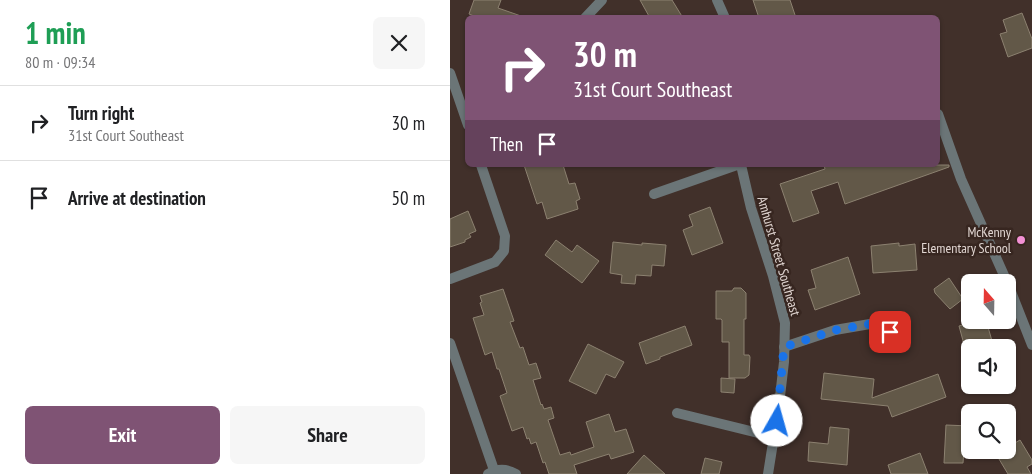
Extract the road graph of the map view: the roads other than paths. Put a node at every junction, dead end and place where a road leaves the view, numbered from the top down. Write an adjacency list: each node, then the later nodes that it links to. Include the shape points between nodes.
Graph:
1 (602, 0): 3 (street)
2 (717, 0): 4 (street)
3 (589, 15)
4 (724, 15)
5 (450, 73): 6 (street)
6 (465, 116)
7 (940, 119): 12 (street)
8 (482, 167): 13 (street, via 505,236 504,251 495,262)
9 (731, 167): 11 (street)
10 (741, 167): 18 (street, Amhurst Street Southeast, via 785,323)
11 (654, 194)
12 (1003, 274)
13 (450, 278)
14 (1016, 306): 17 (street)
15 (890, 332): 18 (street, via 870,324 836,330)
16 (450, 343): 21 (street)
17 (1032, 345)
18 (784, 347): 20 (street, Amhurst Street Southeast)
19 (677, 413): 20 (street)
20 (775, 438): 23 (street, Amhurst Street Southeast)
21 (491, 472): 22 (street, via 502,469)
22 (516, 474)
23 (768, 474)

